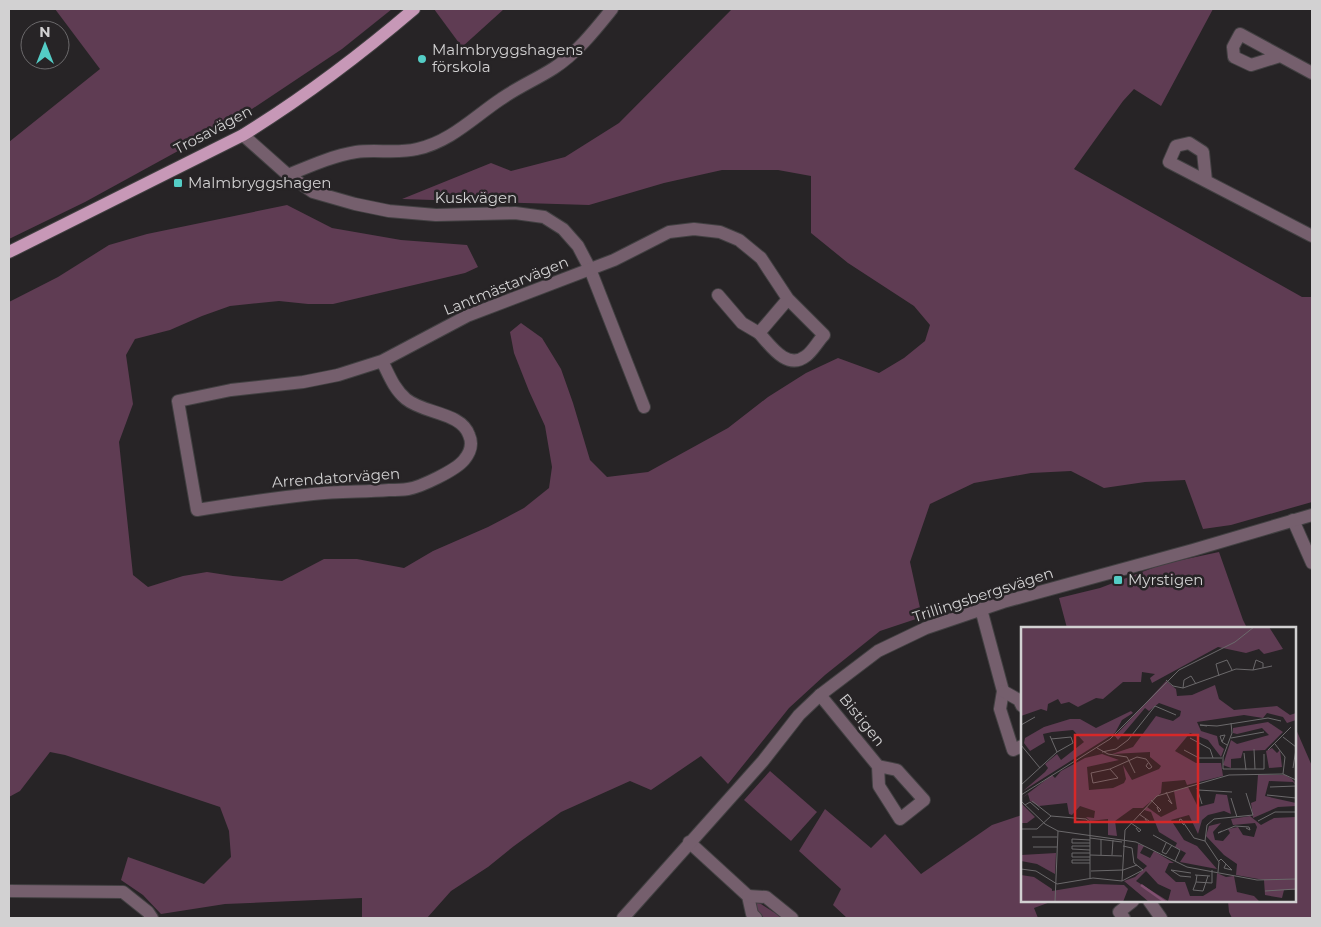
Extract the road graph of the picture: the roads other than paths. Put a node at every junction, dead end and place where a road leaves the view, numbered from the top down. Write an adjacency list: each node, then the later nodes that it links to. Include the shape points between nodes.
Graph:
1 (414, 9): 5 (main road, Trosavägen, via 328,77)
2 (612, 9): 6 (street, via 575,51 554,68 502,98 465,127 438,142 405,151 357,152)
3 (1280, 56): 4 (street)
4 (1312, 73)
5 (243, 135): 6 (street, Kuskvägen); 9 (main road, Trosavägen)
6 (288, 175): 10 (street, Kuskvägen, via 313,192 389,212 436,215 515,213 544,217 563,229 578,246)
7 (1206, 181): 8 (street)
8 (1312, 236)
9 (9, 252)
10 (590, 269): 12 (street, Lantmästarvägen, via 669,232 694,228 720,232 739,240 760,258); 14 (street, Lantmästarvägen, via 467,316); 16 (street, Kuskvägen)
11 (718, 295): 13 (street, Lantmästarvägen, via 742,323)
12 (788, 299): 13 (street); 13 (street, Lantmästarvägen, via 824,335 806,356 790,360 781,358)
13 (759, 333)
14 (382, 361): 15 (street, Lantmästarvägen, via 304,382); 15 (street, Arrendatorvägen, via 394,386 406,399 423,409 450,417 466,427 471,438 470,451 452,470 408,489 330,492 196,510)
15 (178, 400)
16 (644, 407)
17 (1312, 515): 18 (street, Trillingsbergsvägen)
18 (1293, 520): 19 (street); 20 (street, Trillingsbergsvägen)
19 (1312, 563)
20 (982, 610): 21 (street); 22 (street, Trillingsbergsvägen, via 926,628 878,651)
21 (1003, 691): 23 (street); 24 (street, via 1000,709 1012,750)
22 (820, 695): 25 (street, Bistigen); 26 (street, Trillingsbergsvägen)
23 (1021, 704)
24 (1021, 746)
25 (878, 766)
26 (689, 842): 28 (street); 32 (street, Trillingsbergsvägen)
27 (9, 891): 31 (street, via 123,892)
28 (748, 896): 33 (street); 34 (street, via 766,897)
29 (1132, 902): 35 (street, via 1119,912)
30 (1150, 902): 36 (street)
31 (152, 918)
32 (623, 918)
33 (756, 918)
34 (792, 918)
35 (1124, 918)
36 (1161, 918)

